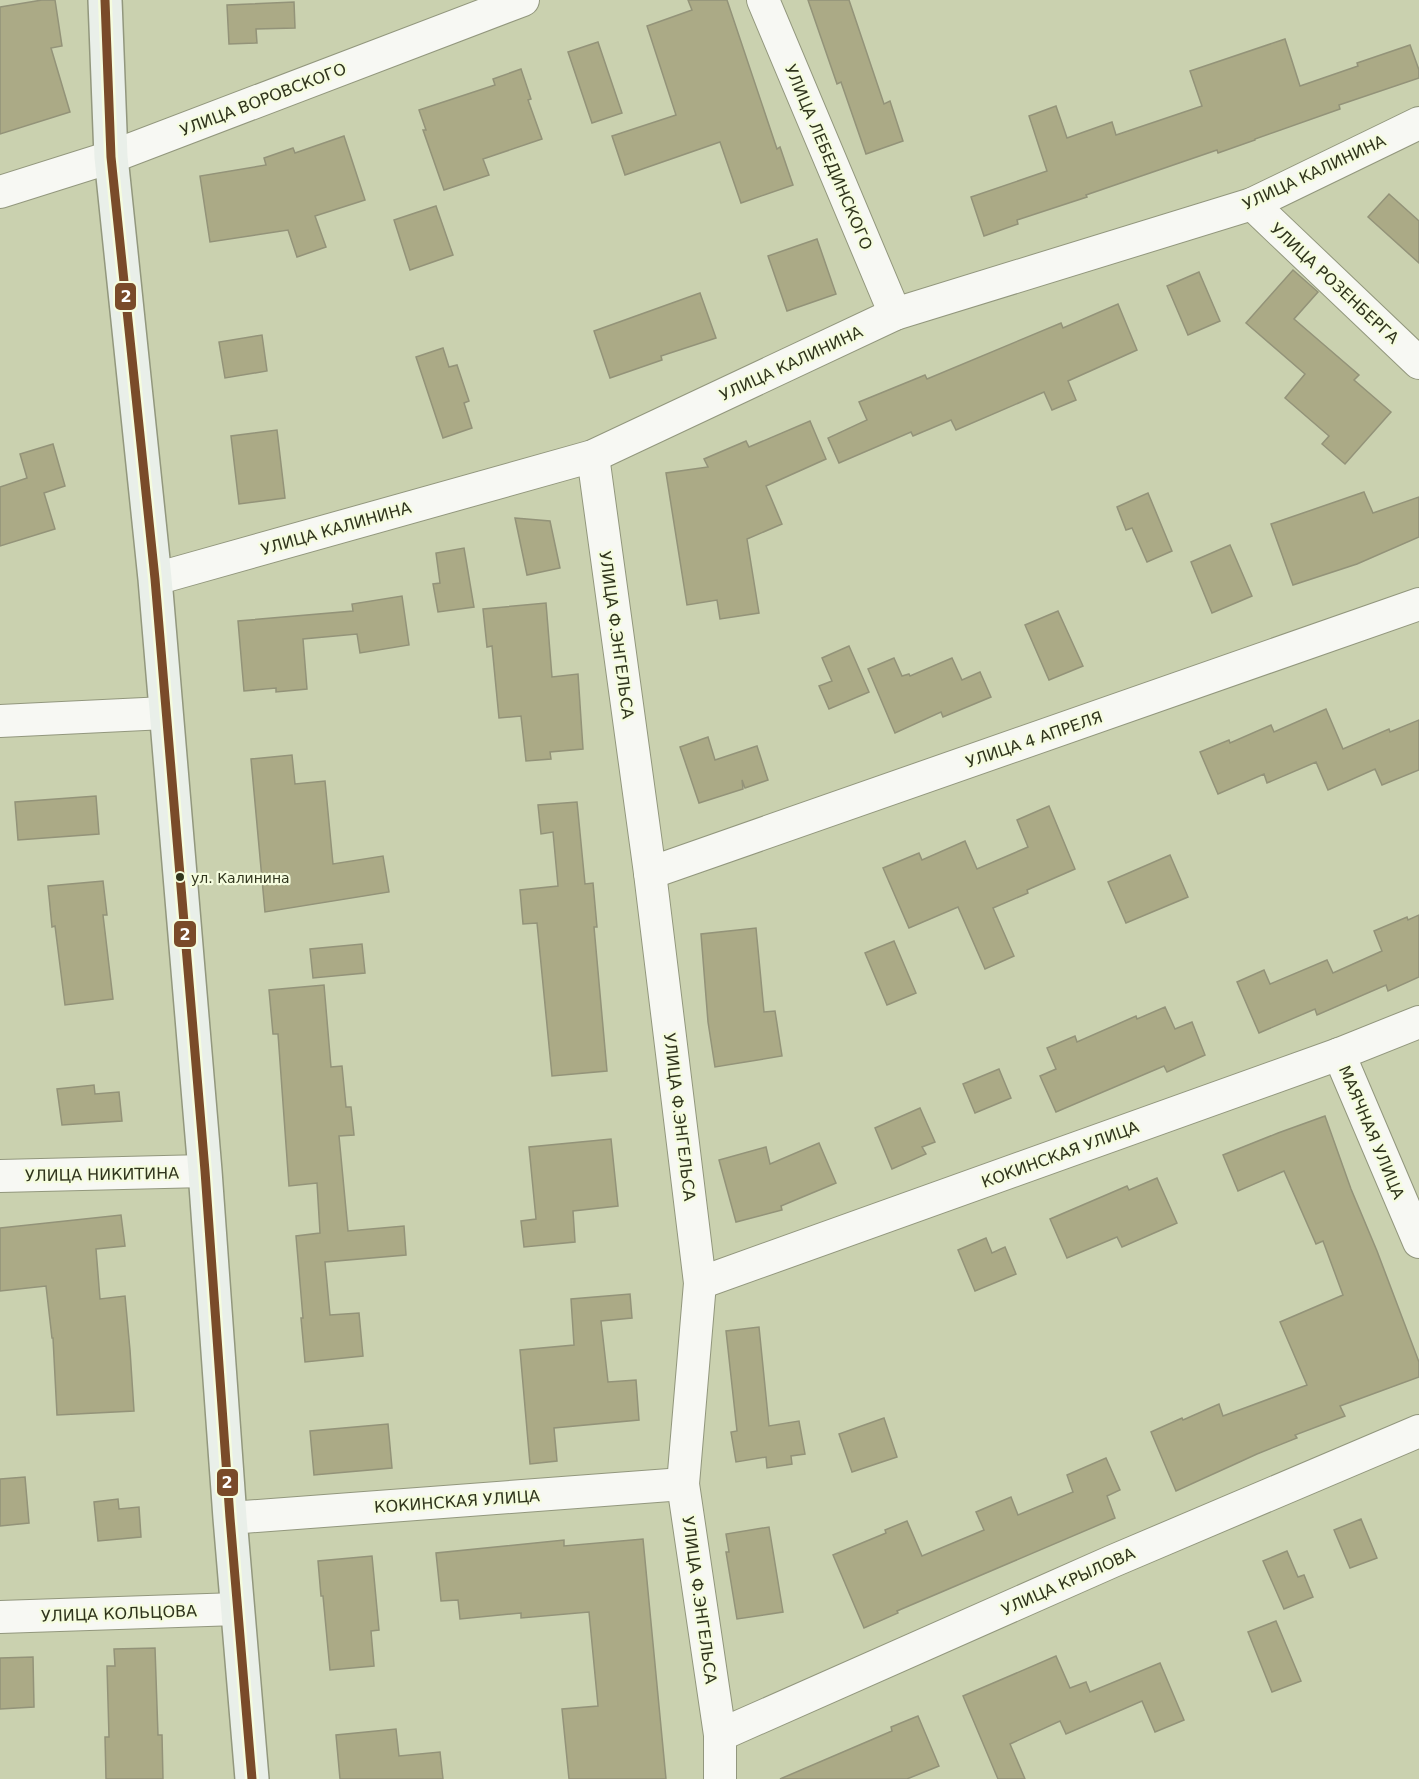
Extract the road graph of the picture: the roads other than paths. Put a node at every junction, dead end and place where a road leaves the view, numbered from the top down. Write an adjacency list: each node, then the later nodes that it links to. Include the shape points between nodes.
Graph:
1 (105, 0): 5 (street)
2 (523, 0): 5 (street, УЛИЦА ВОРОВСКОГО)
3 (764, 0): 8 (street, УЛИЦА ЛЕБЕДИНСКОГО)
4 (1419, 123): 7 (street, УЛИЦА КАЛИНИНА)
5 (111, 157): 6 (street, УЛИЦА ВОРОВСКОГО); 11 (street)
6 (0, 192)
7 (1252, 204): 8 (street, УЛИЦА КАЛИНИНА); 9 (street, УЛИЦА РОЗЕНБЕРГА)
8 (896, 314): 10 (street, УЛИЦА КАЛИНИНА)
9 (1419, 363)
10 (593, 456): 11 (street, УЛИЦА КАЛИНИНА); 15 (street, УЛИЦА Ф.ЭНГЕЛЬСА)
11 (154, 579): 13 (street)
12 (1419, 604): 15 (street, УЛИЦА 4 АПРЕЛЯ)
13 (165, 713): 14 (street); 18 (street)
14 (0, 721)
15 (650, 873): 21 (street, УЛИЦА Ф.ЭНГЕЛЬСА)
16 (1419, 1022): 17 (street, КОКИНСКАЯ УЛИЦА)
17 (1339, 1054): 20 (street, МАЯЧНАЯ УЛИЦА); 21 (street, КОКИНСКАЯ УЛИЦА)
18 (205, 1171): 19 (street, УЛИЦА НИКИТИНА); 24 (street)
19 (0, 1176)
20 (1419, 1242)
21 (700, 1283): 23 (street, УЛИЦА Ф.ЭНГЕЛЬСА)
22 (1419, 1431): 27 (street, УЛИЦА КРЫЛОВА)
23 (683, 1484): 24 (street, КОКИНСКАЯ УЛИЦА); 27 (street, УЛИЦА Ф.ЭНГЕЛЬСА)
24 (230, 1518): 25 (street)
25 (237, 1609): 26 (street, УЛИЦА КОЛЬЦОВА); 28 (street)
26 (0, 1617)
27 (720, 1735): 29 (street, УЛИЦА Ф.ЭНГЕЛЬСА)
28 (252, 1779)
29 (720, 1779)

